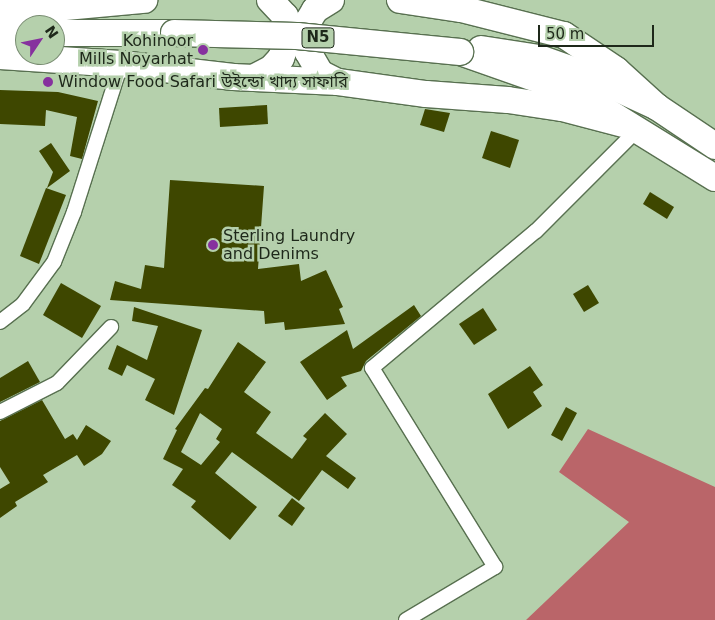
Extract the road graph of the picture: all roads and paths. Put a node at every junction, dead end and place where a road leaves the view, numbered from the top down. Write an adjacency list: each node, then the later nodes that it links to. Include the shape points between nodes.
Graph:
1 (144, 0): 5 (highway)
2 (270, 0): 12 (highway, via 285,16 285,47 270,69)
3 (331, 0): 13 (highway, via 316,10 309,20 308,52 320,73)
4 (400, 0): 14 (highway, N5, via 461,9 564,35 616,70)
5 (0, 13)
6 (65, 33): 9 (highway, N5, bridge, via 307,37)
7 (0, 34): 8 (highway)
8 (15, 34)
9 (460, 52): 14 (highway, N5, via 495,49 539,58 590,76); 15 (highway, N5, via 579,94)
10 (0, 56): 11 (highway)
11 (121, 64): 12 (highway); 18 (street, via 74,212 54,262 23,304)
12 (253, 78): 13 (highway)
13 (338, 82): 15 (highway, via 426,94 526,102 590,114)
14 (657, 107): 16 (highway, N5)
15 (629, 128): 17 (highway, N5); 21 (street, via 536,230 372,368 495,568)
16 (715, 146)
17 (715, 178)
18 (0, 322)
19 (111, 327): 20 (street, via 57,383)
20 (0, 412)
21 (406, 620)

